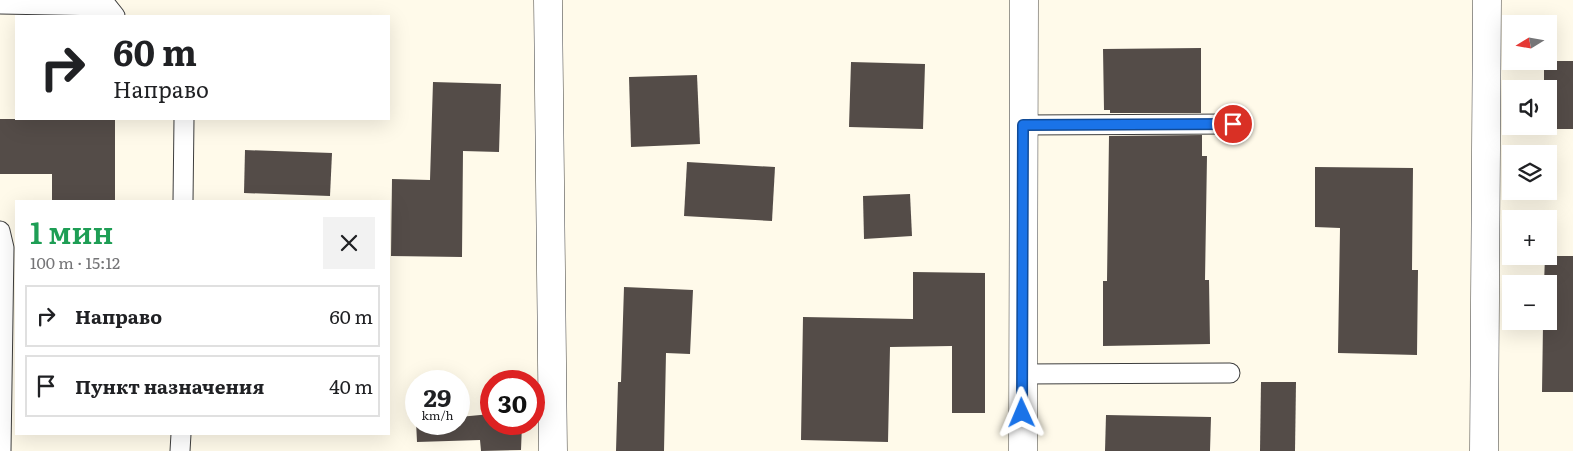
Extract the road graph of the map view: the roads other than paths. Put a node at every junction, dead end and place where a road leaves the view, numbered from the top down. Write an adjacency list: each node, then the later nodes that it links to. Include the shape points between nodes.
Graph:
1 (548, 0): 16 (street)
2 (1024, 0): 8 (street)
3 (1488, 0): 18 (street)
4 (0, 4): 5 (lane, via 107,6)
5 (114, 15)
6 (184, 120): 9 (lane)
7 (1233, 124): 8 (lane)
8 (1023, 125): 11 (street)
9 (183, 200)
10 (0, 231): 14 (lane, via 4,248)
11 (1022, 374): 12 (lane); 17 (street)
12 (1230, 374)
13 (181, 435): 15 (lane)
14 (1, 451)
15 (180, 451)
16 (553, 451)
17 (1023, 451)
18 (1484, 451)

